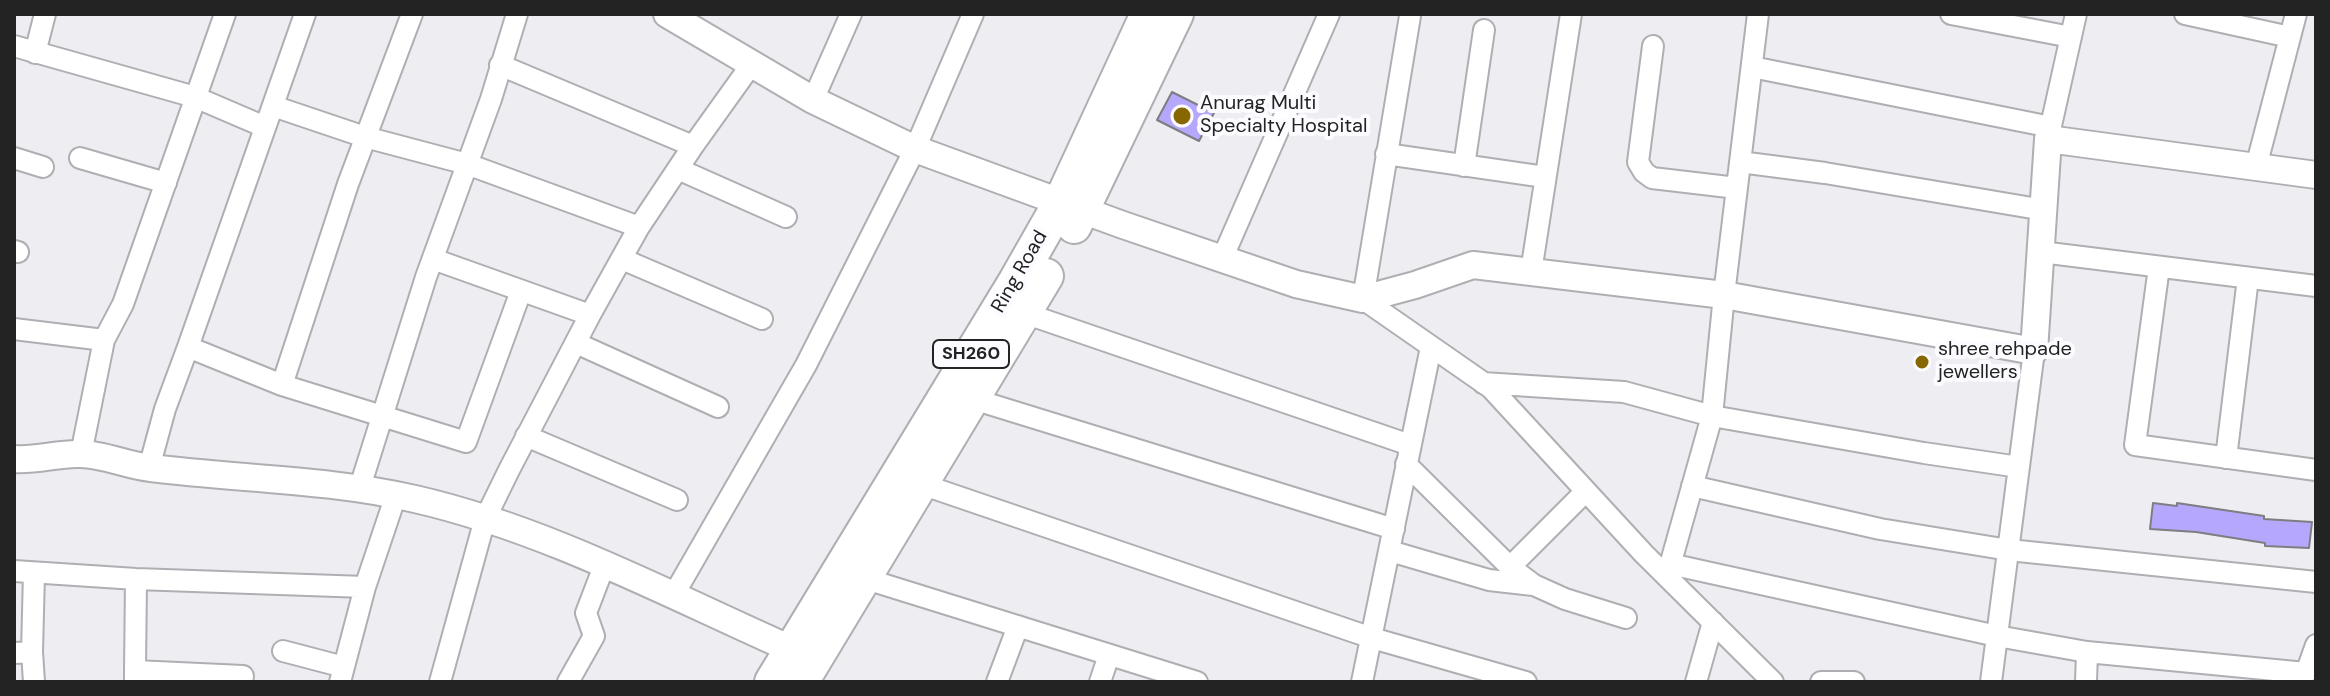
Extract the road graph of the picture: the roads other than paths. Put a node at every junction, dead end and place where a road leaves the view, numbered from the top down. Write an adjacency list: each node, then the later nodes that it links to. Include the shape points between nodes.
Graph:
1 (45, 14): 24 (street)
2 (225, 14): 28 (street)
3 (305, 14): 30 (street)
4 (412, 14): 33 (street)
5 (517, 14): 25 (street)
6 (667, 14): 26 (street)
7 (851, 14): 29 (street)
8 (973, 14): 35 (street)
9 (1148, 14): 49 (highway, Ring Road / SH260)
10 (1176, 14): 49 (highway, Ring Road / SH260)
11 (1329, 14): 56 (street)
12 (1571, 14): 46 (street)
13 (1758, 14): 27 (street)
14 (1951, 14): 20 (street)
15 (2076, 14): 20 (street)
16 (2185, 14): 21 (street)
17 (2296, 14): 21 (street)
18 (1410, 16): 36 (street)
19 (1484, 30): 41 (street)
20 (2071, 37): 32 (street)
21 (2290, 37): 43 (street)
22 (14, 46): 24 (street)
23 (1653, 46): 48 (street, via 1638,162 1652,178)
24 (35, 53): 28 (street)
25 (500, 65): 34 (street); 40 (street)
26 (751, 65): 29 (street); 34 (street)
27 (1752, 67): 32 (street); 39 (street)
28 (195, 97): 31 (street); 47 (street)
29 (813, 100): 35 (street)
30 (273, 106): 31 (street); 33 (street)
31 (265, 127): 70 (street)
32 (2050, 133): 43 (street); 50 (street)
33 (365, 137): 40 (street); 74 (street)
34 (693, 146): 44 (street)
35 (915, 149): 49 (street); 106 (street, via 806,365)
36 (1386, 154): 41 (street); 63 (street)
37 (14, 158): 42 (street)
38 (80, 158): 47 (street)
39 (1740, 162): 48 (street); 50 (street)
40 (467, 164): 52 (street); 54 (street)
41 (1464, 166): 46 (street)
42 (43, 167)
43 (2256, 167): 45 (street)
44 (678, 169): 51 (street); 52 (street)
45 (2316, 175)
46 (1545, 177): 58 (street)
47 (166, 183): 68 (street, via 123,304)
48 (1737, 188): 62 (street)
49 (1072, 206): 56 (street); 64 (highway, Ring Road / SH260); 113 (highway, Ring Road / SH260, via 1016,281)
50 (2044, 210): 53 (street)
51 (786, 217)
52 (639, 227): 55 (street)
53 (2041, 252): 57 (street); 72 (street)
54 (433, 259): 61 (street); 77 (street)
55 (622, 259): 65 (street); 66 (street)
56 (1222, 259): 63 (street)
57 (2159, 267): 59 (street); 82 (street, via 2135,445)
58 (1531, 272): 62 (street); 63 (street, via 1473,265)
59 (2248, 278): 60 (street); 82 (street)
60 (2316, 286)
61 (521, 291): 65 (street); 77 (street, via 466,442)
62 (1724, 295): 72 (street); 78 (street)
63 (1363, 299): 71 (street)
64 (1024, 313): 75 (highway, Ring Road / SH260); 81 (street)
65 (590, 315): 69 (street)
66 (762, 319)
67 (14, 329): 68 (street)
68 (104, 340): 80 (street)
69 (576, 343): 76 (street); 79 (street)
70 (188, 347): 74 (street); 86 (street)
71 (1431, 347): 73 (street); 81 (street)
72 (2034, 351): 84 (street)
73 (1483, 383): 78 (street, via 1624,392); 90 (street)
74 (282, 385): 77 (street)
75 (973, 399): 87 (highway, Ring Road / SH260); 94 (street)
76 (718, 407)
77 (382, 416): 89 (street)
78 (1712, 416): 84 (street); 88 (street)
79 (526, 436): 92 (street); 93 (street)
80 (81, 454): 83 (street); 86 (street)
81 (1408, 454): 94 (street); 98 (street)
82 (2226, 458): 85 (street)
83 (14, 459)
84 (2019, 467): 95 (street)
85 (2315, 467)
86 (149, 468): 89 (street)
87 (921, 484): 101 (highway, Ring Road / SH260); 111 (street)
88 (1692, 486): 95 (street, via 1880,529); 99 (street)
89 (360, 487): 91 (street)
90 (1586, 491): 98 (street); 99 (street)
91 (396, 495): 93 (street); 105 (street)
92 (677, 500)
93 (485, 519): 97 (street); 123 (street)
94 (1394, 529): 96 (street)
95 (2009, 550): 103 (street); 110 (street)
96 (1390, 551): 104 (street, via 1489,580); 111 (street)
97 (604, 566): 106 (street); 124 (street, via 586,613 594,636)
98 (1510, 567): 104 (street)
99 (1669, 570): 108 (street); 110 (street)
100 (24, 572): 102 (street); 116 (street)
101 (863, 578): 109 (street); 126 (highway, Ring Road / SH260)
102 (136, 579): 105 (street); 119 (street)
103 (2316, 582)
104 (1534, 585): 107 (street)
105 (365, 587): 118 (street)
106 (673, 596): 113 (street)
107 (1626, 618)
108 (1713, 622): 132 (street); 133 (street)
109 (1018, 626): 117 (street); 127 (street)
110 (1997, 636): 115 (street); 136 (street)
111 (1372, 638): 130 (street); 131 (street)
112 (2316, 645): 120 (street)
113 (791, 649): 125 (highway, Ring Road / SH260)
114 (283, 651): 118 (street)
115 (2087, 652): 120 (street); 137 (street)
116 (23, 653): 121 (street)
117 (1109, 655): 128 (street); 129 (street)
118 (342, 674)
119 (135, 677): 122 (street, via 243,676)
120 (2306, 677)
121 (34, 682)
122 (242, 682)
123 (440, 682)
124 (568, 682)
125 (772, 682)
126 (801, 682)
127 (997, 682)
128 (1100, 682)
129 (1197, 682)
130 (1362, 682)
131 (1526, 682)
132 (1696, 682)
133 (1773, 682)
134 (1821, 682): 135 (street)
135 (1854, 682)
136 (1991, 682)
137 (2086, 682)

